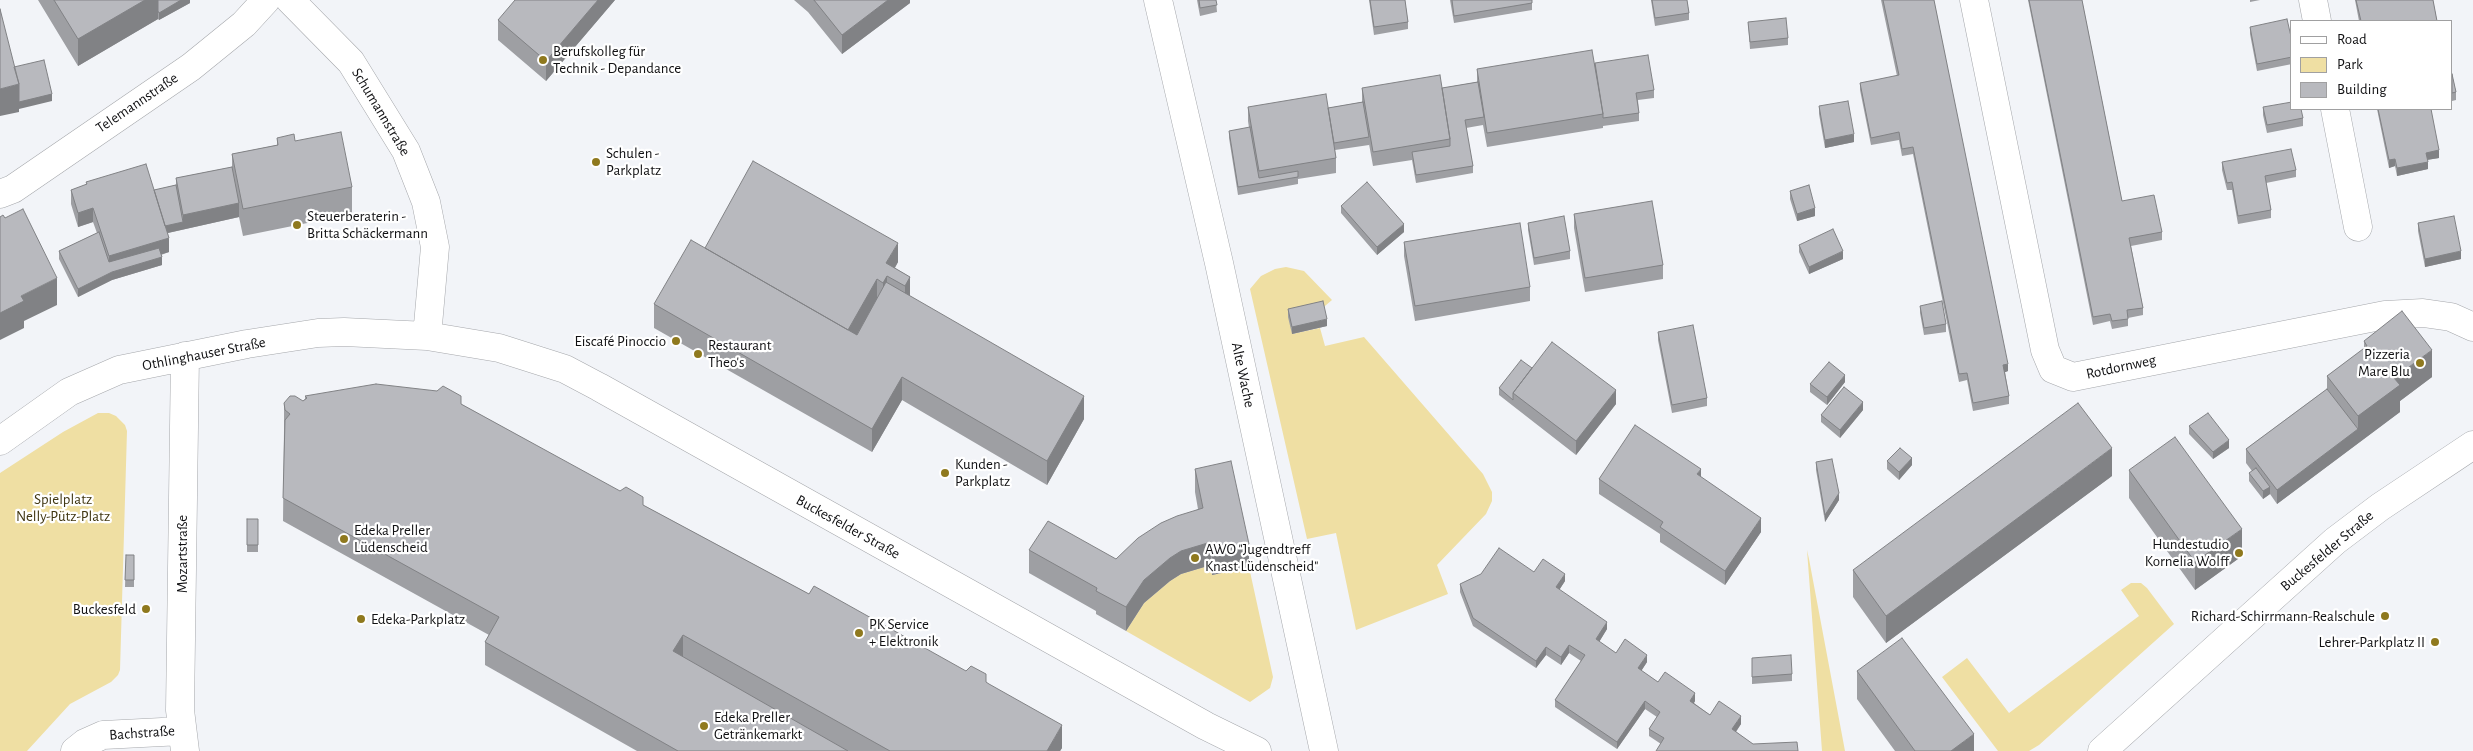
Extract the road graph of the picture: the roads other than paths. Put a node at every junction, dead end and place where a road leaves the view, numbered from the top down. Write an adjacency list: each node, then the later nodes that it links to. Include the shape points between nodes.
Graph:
1 (266, 0): 8 (street, Telemannstraße, via 244,24 191,67)
2 (290, 0): 11 (street, Schumannstraße, via 351,62 406,151 426,202 435,247)
3 (1158, 0): 18 (street, Alte Wache, via 1219,263)
4 (1974, 0): 10 (street, Rotdornweg, via 2044,350 2053,369 2073,377 2386,315 2423,313 2451,317)
5 (2313, 0): 6 (street)
6 (2317, 20)
7 (2335, 110): 9 (street)
8 (0, 194)
9 (2358, 227)
10 (2473, 327)
11 (427, 336): 12 (street, Othlinghauser Straße, via 318,333); 17 (street, Buckesfelder Straße, via 499,348 565,369 1206,726)
12 (185, 356): 13 (street, Othlinghauser Straße, via 119,370 92,381 69,392); 15 (street, Mozartstraße, via 180,665)
13 (0, 441)
14 (2473, 445): 19 (street, Buckesfelder Straße, via 2335,541)
15 (184, 741): 16 (street, Bachstraße, via 103,735)
16 (75, 751)
17 (1257, 751)
18 (1324, 751)
19 (2102, 751)

